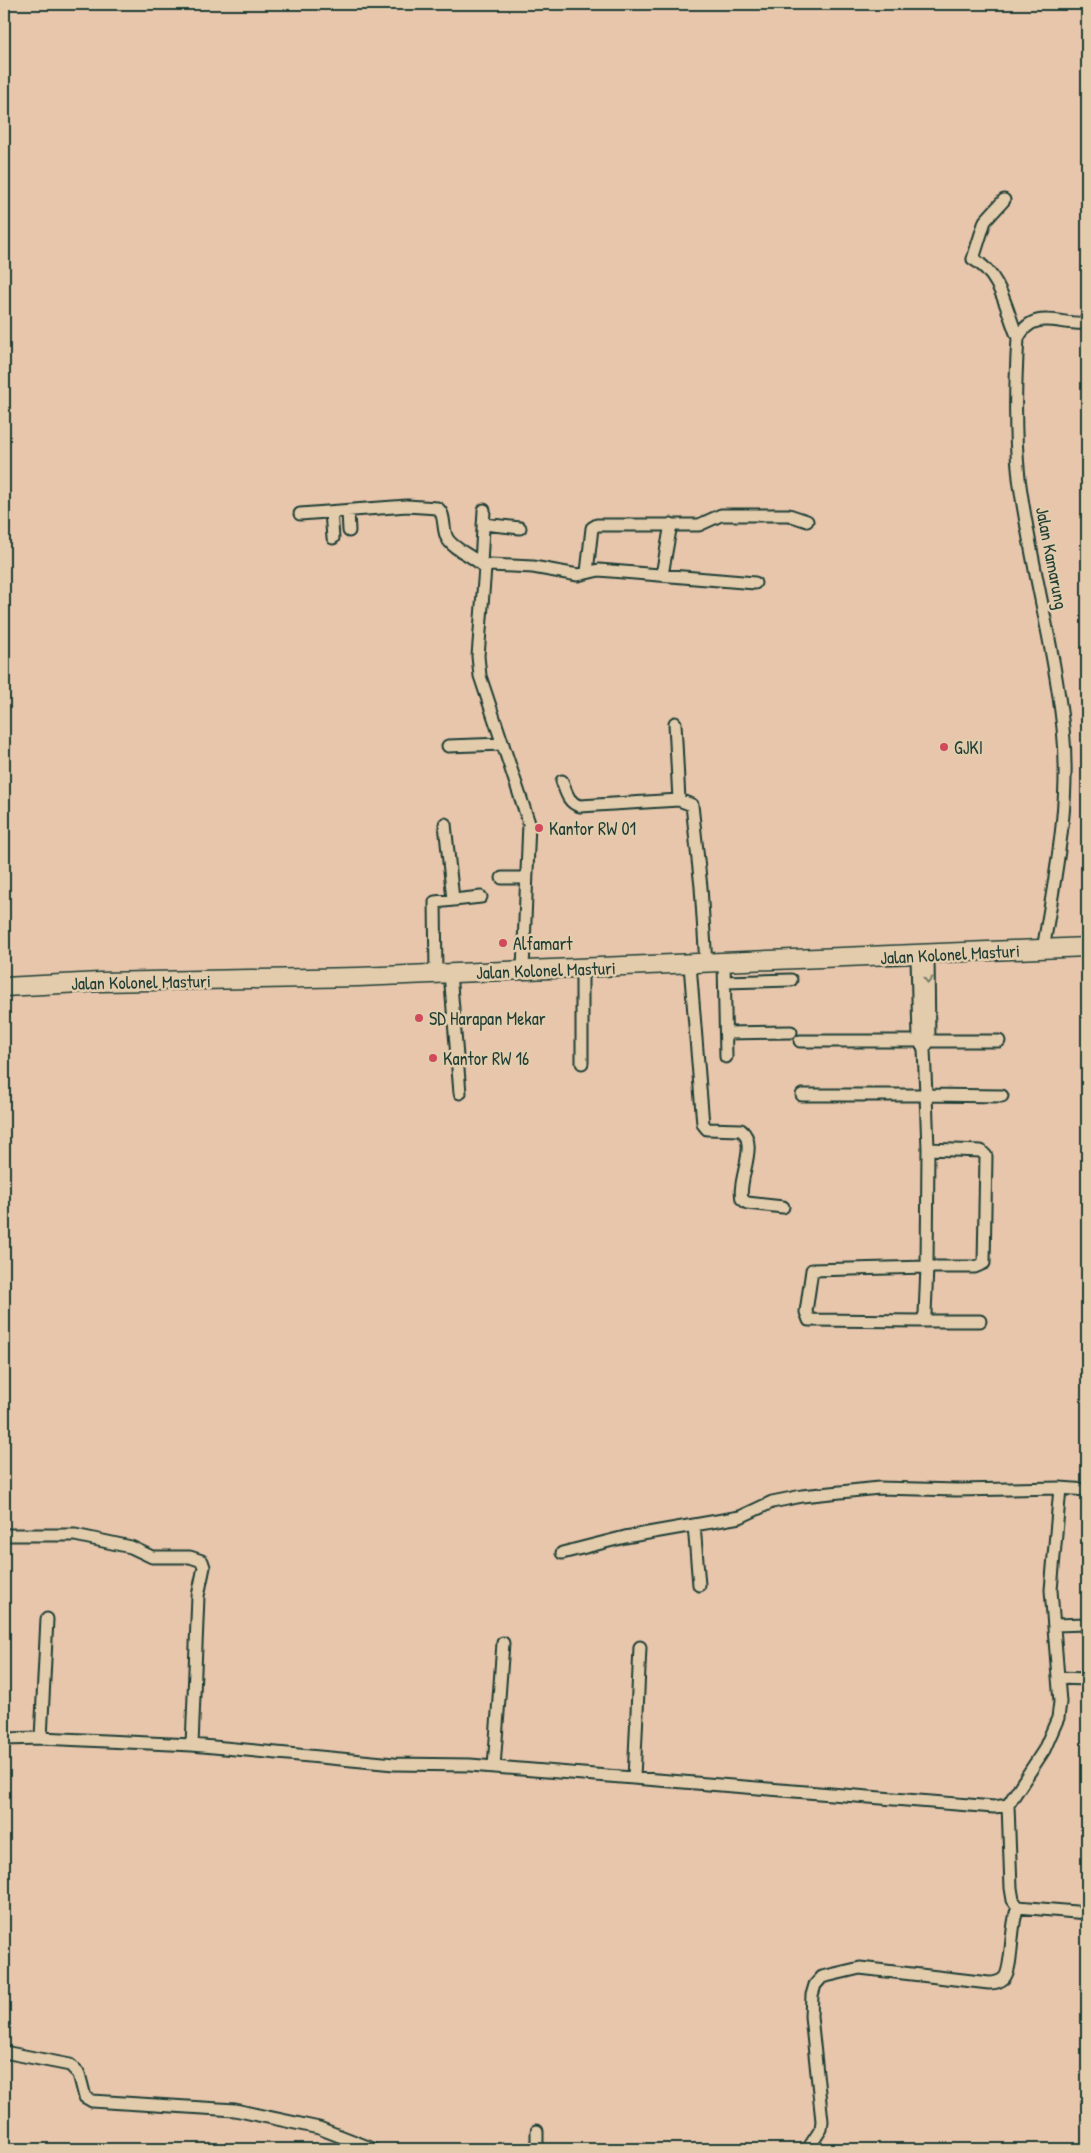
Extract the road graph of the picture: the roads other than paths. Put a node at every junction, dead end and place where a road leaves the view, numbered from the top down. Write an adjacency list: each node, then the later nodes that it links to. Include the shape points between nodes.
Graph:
1 (1004, 200): 3 (street, via 986,221 973,259 996,280)
2 (1087, 324): 3 (street, via 1036,321 1023,328)
3 (1018, 338): 29 (street, Jalan Kamarung, via 1015,411 1019,478 1053,654 1064,730 1064,810)
4 (484, 510): 9 (street)
5 (348, 511): 6 (street); 12 (street); 14 (street, via 407,506 437,508 442,513 449,541)
6 (331, 512): 7 (street); 13 (street)
7 (300, 514)
8 (807, 521): 10 (street, via 789,515 733,515 699,525)
9 (483, 524): 11 (street); 14 (street)
10 (671, 524): 15 (street, via 594,526); 16 (street)
11 (520, 528)
12 (349, 531)
13 (333, 538)
14 (483, 566): 15 (street, via 533,567 578,575); 19 (street, via 479,669)
15 (587, 572): 16 (street)
16 (662, 575): 17 (street)
17 (755, 583)
18 (675, 723): 22 (street)
19 (503, 744): 20 (street); 25 (street, via 529,823)
20 (448, 746)
21 (562, 781): 22 (street, via 572,804 580,806)
22 (680, 800): 32 (street, via 692,805 694,814)
23 (445, 824): 27 (street)
24 (502, 878): 25 (street)
25 (525, 878): 34 (street)
26 (481, 897): 27 (street)
27 (453, 899): 35 (street, via 434,902)
28 (1087, 947): 29 (main road, Jalan Kolonel Masturi)
29 (1044, 950): 30 (main road, Jalan Kolonel Masturi)
30 (922, 955): 31 (main road, Jalan Kolonel Masturi); 43 (street)
31 (729, 963): 32 (main road, Jalan Kolonel Masturi); 37 (street)
32 (698, 964): 33 (main road, Jalan Kolonel Masturi); 51 (street, via 703,1124 707,1129 741,1130 746,1136 748,1147 742,1199 746,1203)
33 (582, 968): 34 (main road, Jalan Kolonel Masturi); 45 (street)
34 (523, 969): 35 (main road, Jalan Kolonel Masturi)
35 (443, 973): 38 (main road, Jalan Kolonel Masturi); 46 (street)
36 (791, 980): 37 (street)
37 (730, 982): 40 (street)
38 (4, 986)
39 (791, 1032): 40 (street)
40 (726, 1033): 44 (street)
41 (999, 1041): 43 (street)
42 (800, 1042): 43 (street)
43 (924, 1044): 48 (street)
44 (726, 1057)
45 (582, 1063)
46 (460, 1093)
47 (802, 1095): 48 (street)
48 (926, 1095): 49 (street); 50 (street)
49 (1002, 1096)
50 (928, 1149): 52 (street); 52 (street, via 985,1152 986,1259 981,1266 975,1267)
51 (783, 1207)
52 (926, 1268): 53 (street); 53 (street, via 815,1269 810,1275 806,1312 807,1319 812,1321)
53 (922, 1321): 54 (street)
54 (980, 1321)
55 (1060, 1488): 56 (street); 57 (street, via 879,1488 788,1498 740,1517); 63 (street, via 1052,1576)
56 (1087, 1490)
57 (694, 1525): 59 (street, via 625,1537); 60 (street)
58 (4, 1535): 70 (street, via 75,1535 131,1547 152,1557 190,1557 202,1561)
59 (562, 1553)
60 (699, 1585)
61 (47, 1619): 68 (street)
62 (1087, 1624): 63 (street)
63 (1055, 1625): 66 (street)
64 (503, 1643): 71 (street)
65 (640, 1647): 72 (street)
66 (1060, 1678): 67 (street); 73 (street, via 1060,1702 1052,1733)
67 (1087, 1679)
68 (42, 1738): 69 (street); 70 (street)
69 (4, 1739)
70 (192, 1745): 71 (street, via 394,1764)
71 (494, 1766): 72 (street)
72 (634, 1778): 73 (street, via 994,1807)
73 (1008, 1805): 74 (street, via 1010,1888)
74 (1018, 1907): 75 (street); 80 (street, via 1014,1916 1008,1971 1005,1977 994,1983 860,1968 822,1977 815,1985 811,2016 822,2121 821,2129)
75 (1087, 1913)
76 (4, 2052): 78 (street, via 70,2065 79,2074 85,2097 92,2101 235,2110 319,2128)
77 (537, 2131): 79 (street)
78 (373, 2149)
79 (536, 2149)
80 (808, 2149)

